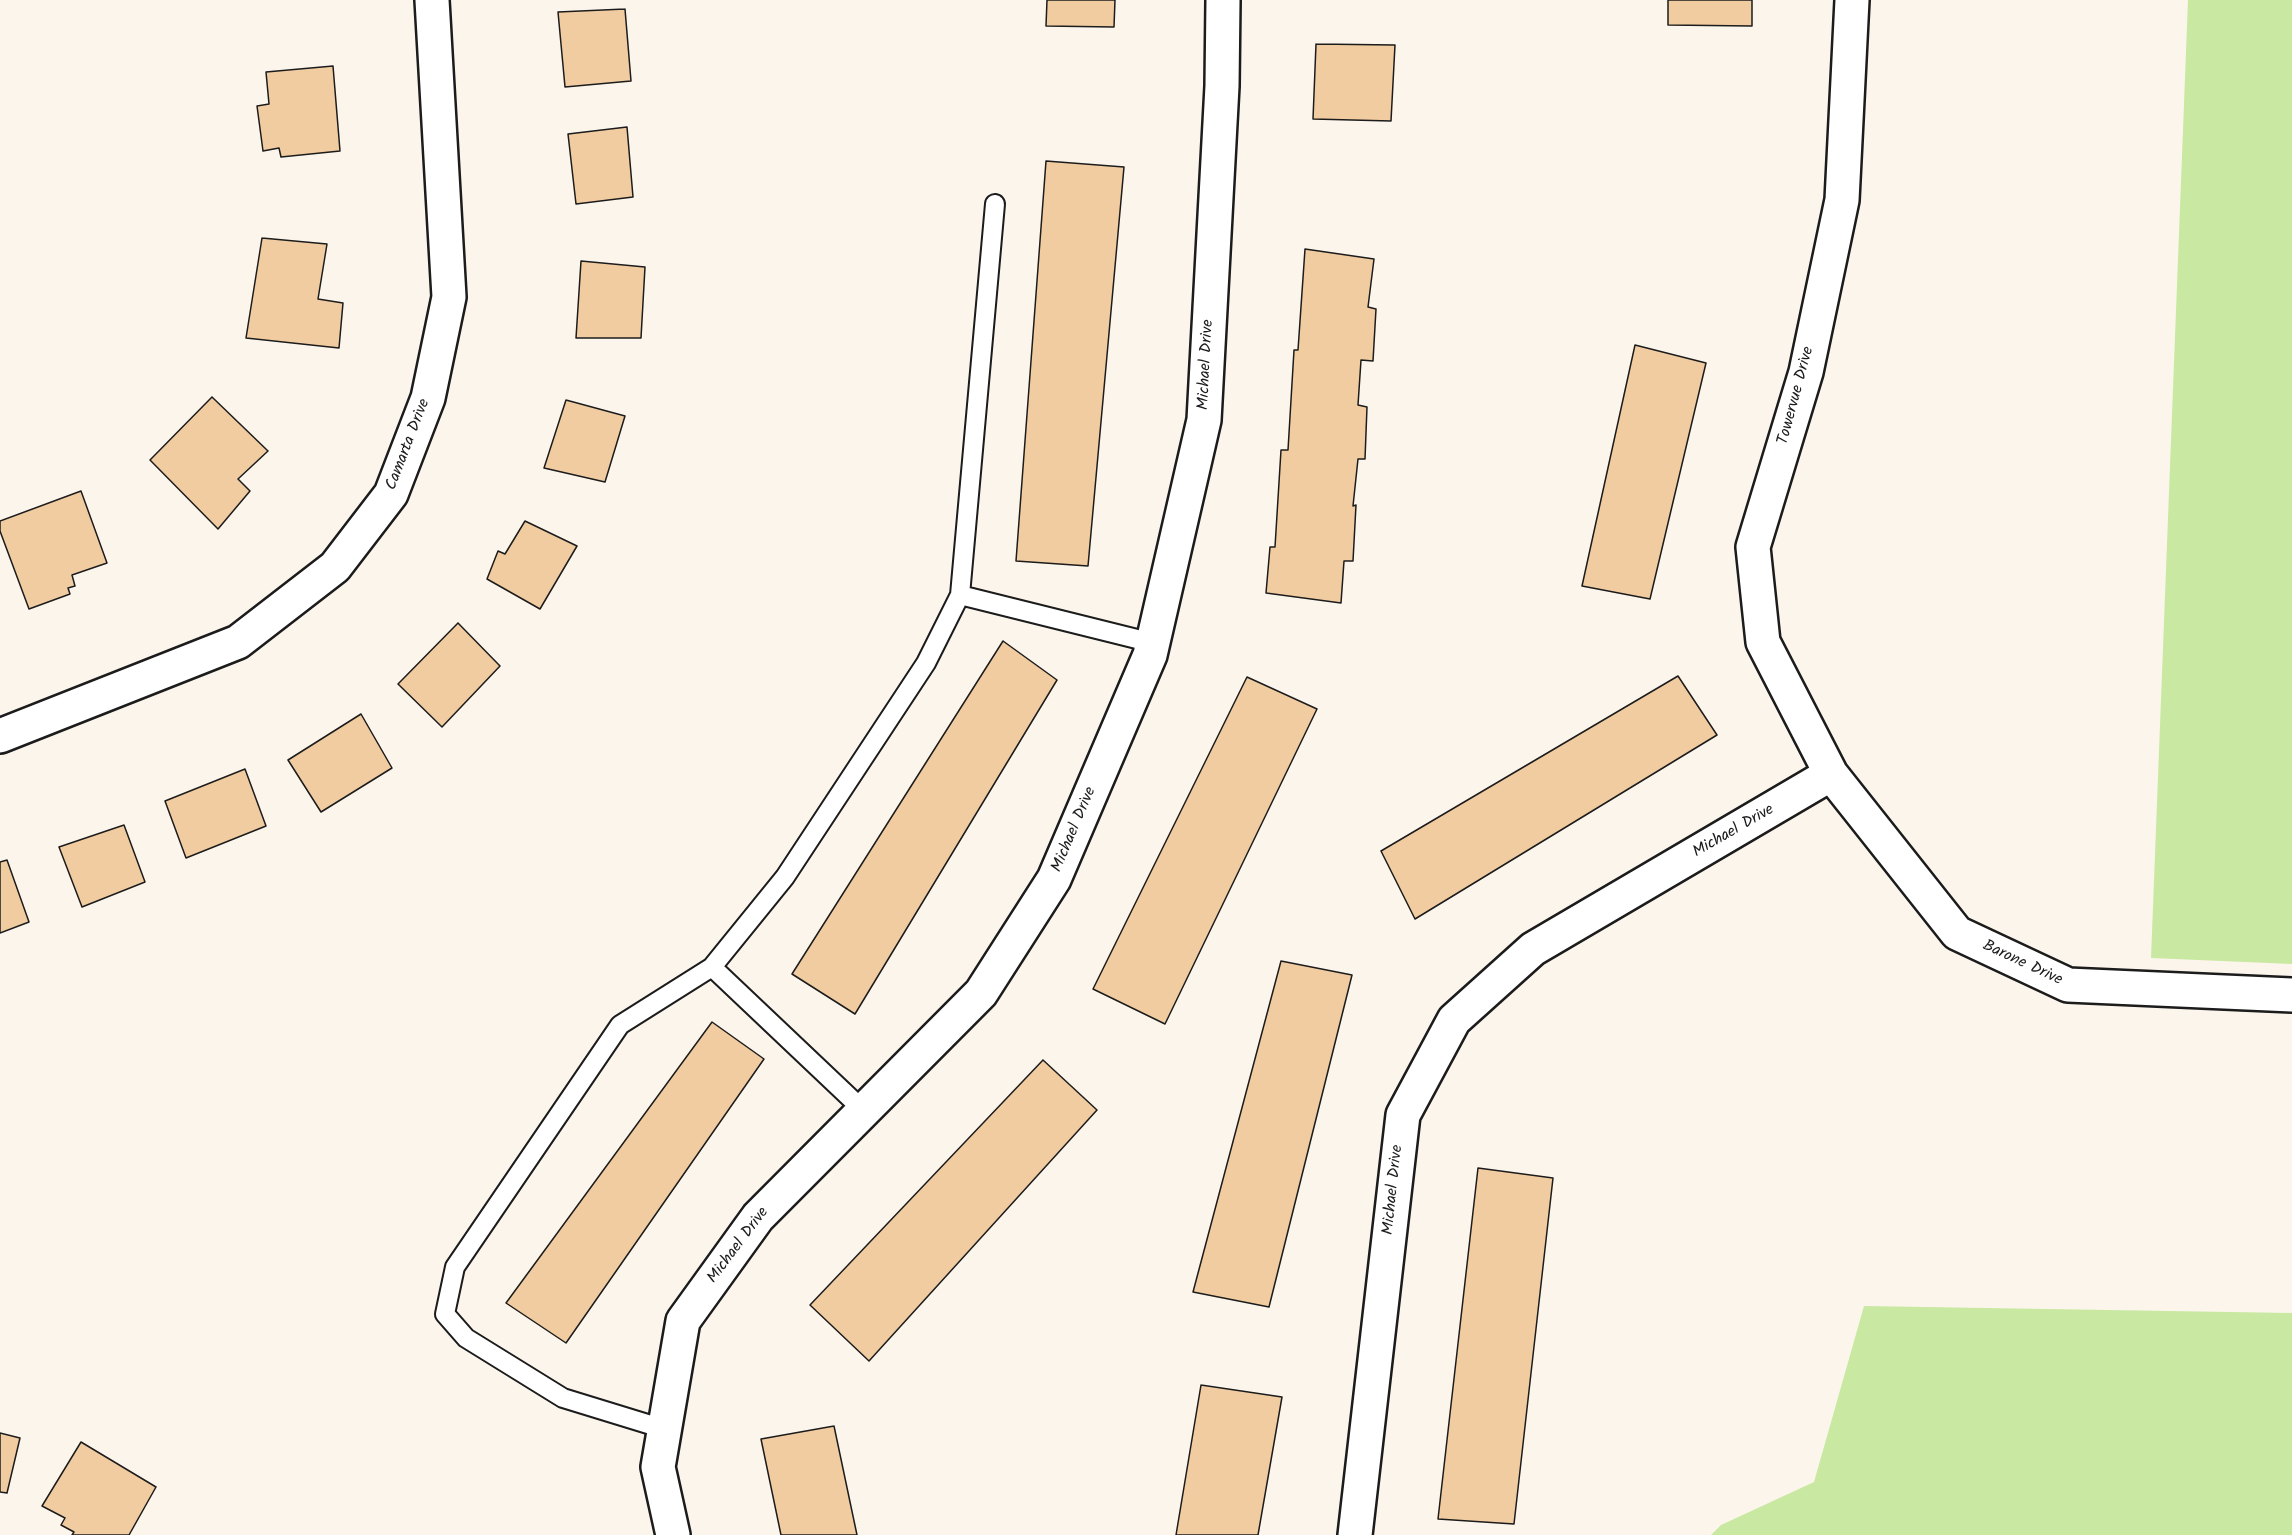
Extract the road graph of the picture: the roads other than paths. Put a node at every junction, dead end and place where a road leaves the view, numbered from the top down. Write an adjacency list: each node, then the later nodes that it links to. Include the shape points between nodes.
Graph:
1 (432, 0): 7 (street, Camarta Drive, via 448,297 428,398 391,494 335,567 238,642)
2 (1224, 0): 6 (street, Michael Drive, via 1204,420)
3 (1852, 0): 8 (street, Towervue Drive, via 1842,200 1806,372 1753,547 1763,642)
4 (995, 204): 5 (lane)
5 (960, 595): 6 (lane); 9 (lane, via 926,663 785,877)
6 (1153, 643): 11 (street, Michael Drive, via 1054,879 981,993)
7 (0, 736)
8 (1831, 774): 10 (street, Barone Drive, via 1957,933 2068,985); 14 (street, Michael Drive, via 1533,949 1454,1020 1403,1115)
9 (712, 967): 11 (lane); 12 (lane, via 620,1025 455,1267 445,1314 466,1338 563,1398)
10 (2292, 995)
11 (864, 1111): 12 (street, Michael Drive, via 758,1217 683,1321)
12 (664, 1429): 13 (street, Michael Drive, via 658,1467)
13 (674, 1535)
14 (1355, 1535)

